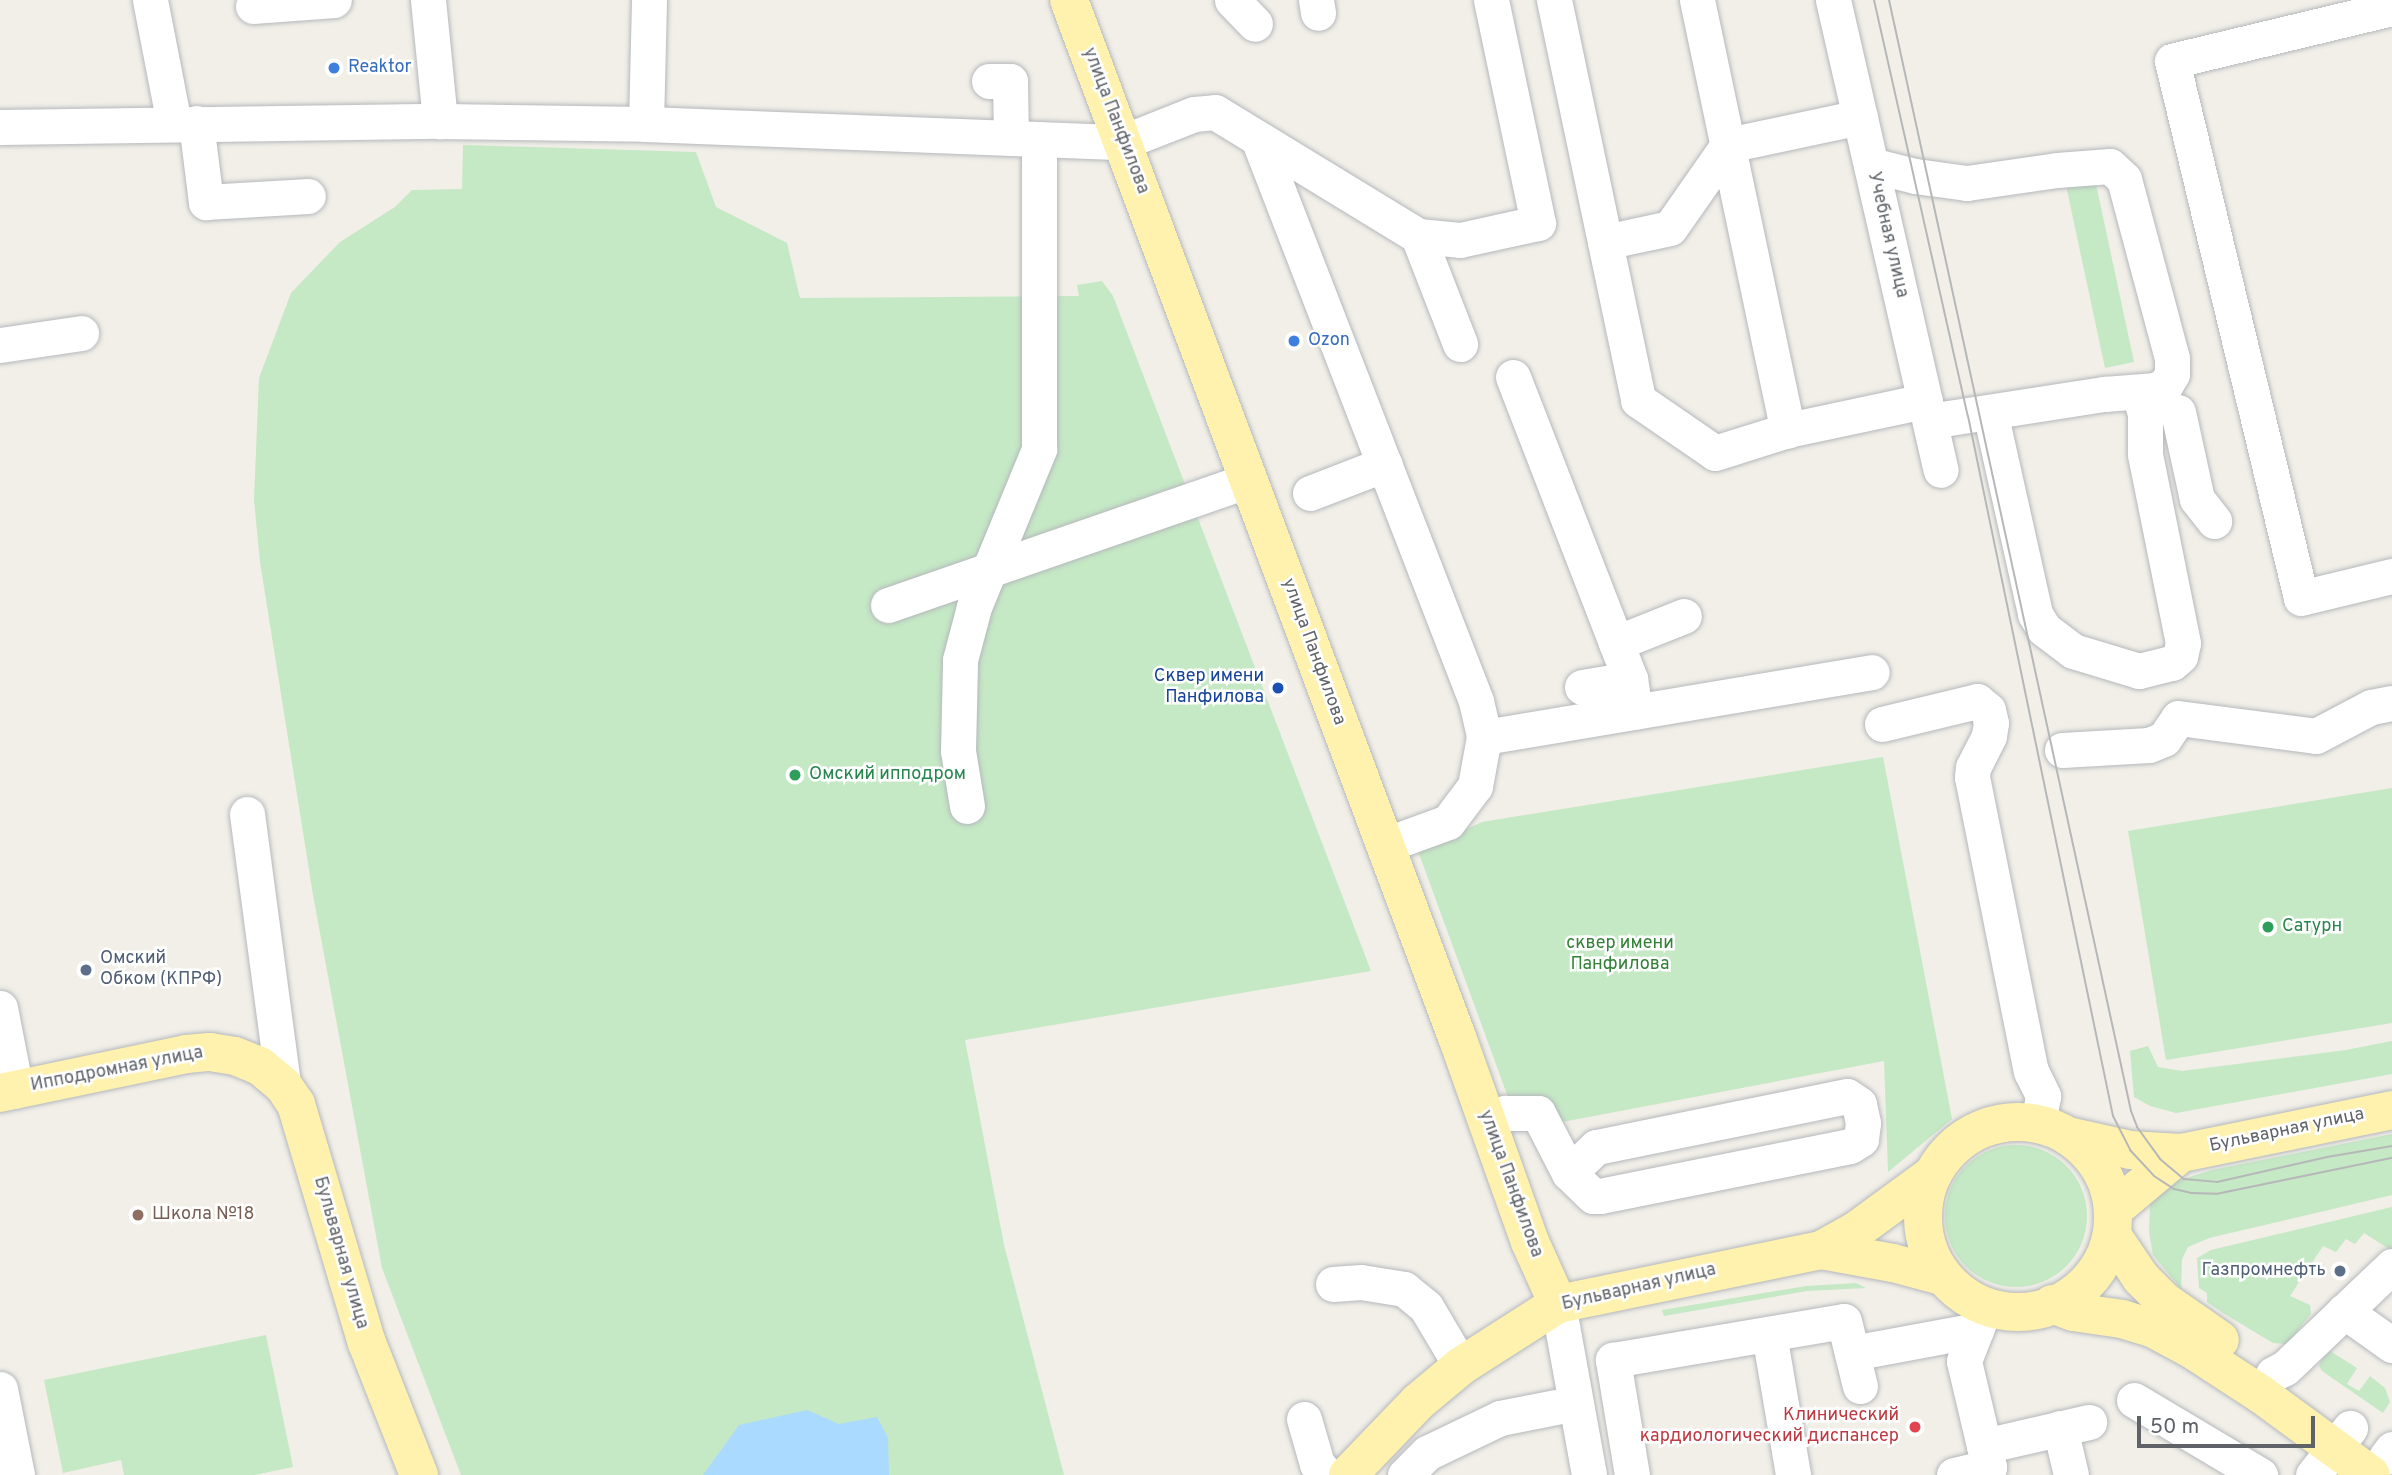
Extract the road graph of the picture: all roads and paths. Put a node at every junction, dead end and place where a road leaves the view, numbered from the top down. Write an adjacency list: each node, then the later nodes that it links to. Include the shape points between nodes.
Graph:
1 (150, 0): 15 (street)
2 (334, 0): 10 (street)
3 (428, 0): 14 (street)
4 (649, 0): 16 (street)
5 (1069, 0): 20 (main road, улица Панфилова)
6 (1491, 0): 24 (street, via 1538,223 1460,240)
7 (1553, 0): 25 (street)
8 (1697, 0): 21 (street)
9 (1833, 0): 13 (street, Учебная улица)
10 (253, 6)
11 (2392, 8): 40 (street, via 2172,61 2301,598)
12 (989, 82): 18 (street, via 1010,81)
13 (1860, 117): 21 (street); 22 (street, Учебная улица)
14 (440, 121): 15 (street); 16 (street)
15 (185, 123): 17 (street); 23 (street, via 206,202)
16 (646, 124): 18 (street)
17 (0, 127)
18 (1025, 139): 20 (street); 39 (street, via 1039,449)
19 (1259, 141): 20 (street, via 1215,112 1194,114); 24 (street); 34 (street)
20 (1123, 142): 36 (main road, улица Панфилова)
21 (1728, 145): 25 (street, via 1670,228); 33 (street)
22 (1871, 165): 30 (street, via 1967,183 2110,166 2124,179 2172,358 2172,374 2166,384); 31 (street, Учебная улица)
23 (308, 196)
24 (1418, 236): 27 (street)
25 (1605, 242): 33 (street, via 1639,400 1715,453)
26 (81, 333): 28 (street)
27 (1460, 344)
28 (0, 345)
29 (1513, 377): 43 (street)
30 (2139, 393): 32 (street); 32 (street, via 2145,414 2145,454 2183,643 2180,656 2172,663 2139,671 2073,651 2043,629 2035,614); 38 (street, via 2187,422 2197,499)
31 (1928, 411): 32 (street); 33 (street); 35 (street, Учебная улица)
32 (1990, 412)
33 (1788, 430)
34 (1385, 464): 37 (street); 49 (street, via 1476,701)
35 (1941, 470)
36 (1249, 480): 39 (street); 53 (main road, улица Панфилова)
37 (1310, 493)
38 (2214, 521)
39 (990, 569): 41 (street); 51 (street, via 960,660 958,751)
40 (2392, 576)
41 (888, 605)
42 (1684, 616): 43 (street)
43 (1616, 643): 46 (street)
44 (1872, 672): 46 (street)
45 (1582, 687): 46 (street)
46 (1633, 695): 49 (street)
47 (2392, 703): 50 (street, via 2371,707 2316,736 2178,718 2164,739 2149,745)
48 (1882, 724): 60 (street, via 1977,701 1988,710 1989,736 1972,777 2031,1071)
49 (1484, 737): 53 (street, via 1475,786 1448,822)
50 (2062, 750)
51 (967, 806)
52 (247, 814): 56 (street)
53 (1385, 845): 59 (main road, улица Панфилова)
54 (0, 1008): 57 (street)
55 (235, 1056): 56 (main road, Бульварная улица, via 260,1066); 57 (main road, Ипподромная улица, via 186,1054)
56 (283, 1085): 87 (main road, Бульварная улица, via 296,1104 367,1343)
57 (8, 1091)
58 (2392, 1110): 61 (main road, Бульварная улица)
59 (1486, 1119): 62 (street, via 1505,1113 1538,1113); 69 (main road, улица Панфилова, via 1530,1242)
60 (2053, 1130): 61 (main road, Бульварная улица, via 2130,1150); 63 (main road, via 2006,1122 1976,1132 1951,1150); 64 (main road, via 2090,1154 2105,1177)
61 (2182, 1153): 64 (main road, Бульварная улица)
62 (1569, 1172): 62 (street, via 1596,1147 1847,1096 1859,1104 1863,1123 1861,1139 1850,1146 1600,1196 1593,1196)
63 (1932, 1175): 65 (main road, Бульварная улица, via 1854,1232); 67 (main road, via 1923,1209 1926,1244)
64 (2113, 1223): 70 (main road, via 2103,1262 2086,1285); 76 (main road, via 2141,1278 2164,1301)
65 (1821, 1250): 67 (main road, Бульварная улица); 69 (main road, Бульварная улица)
66 (2392, 1266): 71 (street)
67 (1942, 1276): 72 (main road)
68 (1333, 1284): 75 (street, via 1362,1282 1404,1289 1426,1307)
69 (1558, 1304): 75 (main road, Бульварная улица); 80 (street)
70 (2052, 1304): 72 (main road); 83 (main road, via 2152,1328 2193,1350)
71 (2344, 1311): 74 (street); 76 (street)
72 (1980, 1318): 73 (street, via 1856,1369 1844,1321); 82 (street, via 1964,1361)
73 (1769, 1334): 91 (street, via 1613,1360); 92 (street)
74 (2392, 1345)
75 (1461, 1366): 79 (main road, Бульварная улица)
76 (2273, 1374): 83 (main road)
77 (0, 1389): 86 (street)
78 (2134, 1400): 95 (street)
79 (1418, 1402): 85 (street); 89 (main road, Бульварная улица)
80 (1576, 1403): 85 (street, via 1500,1419); 90 (street)
81 (1304, 1419): 88 (street, via 1317,1464)
82 (1984, 1446): 93 (street, via 1989,1467); 94 (street, via 2074,1425)
83 (2332, 1450): 84 (main road)
84 (2385, 1461)
85 (1421, 1468)
86 (17, 1475)
87 (419, 1475)
88 (1327, 1475)
89 (1348, 1475)
90 (1589, 1475)
91 (1632, 1475)
92 (1793, 1475)
93 (1954, 1475)
94 (2071, 1475)
95 (2260, 1475)

